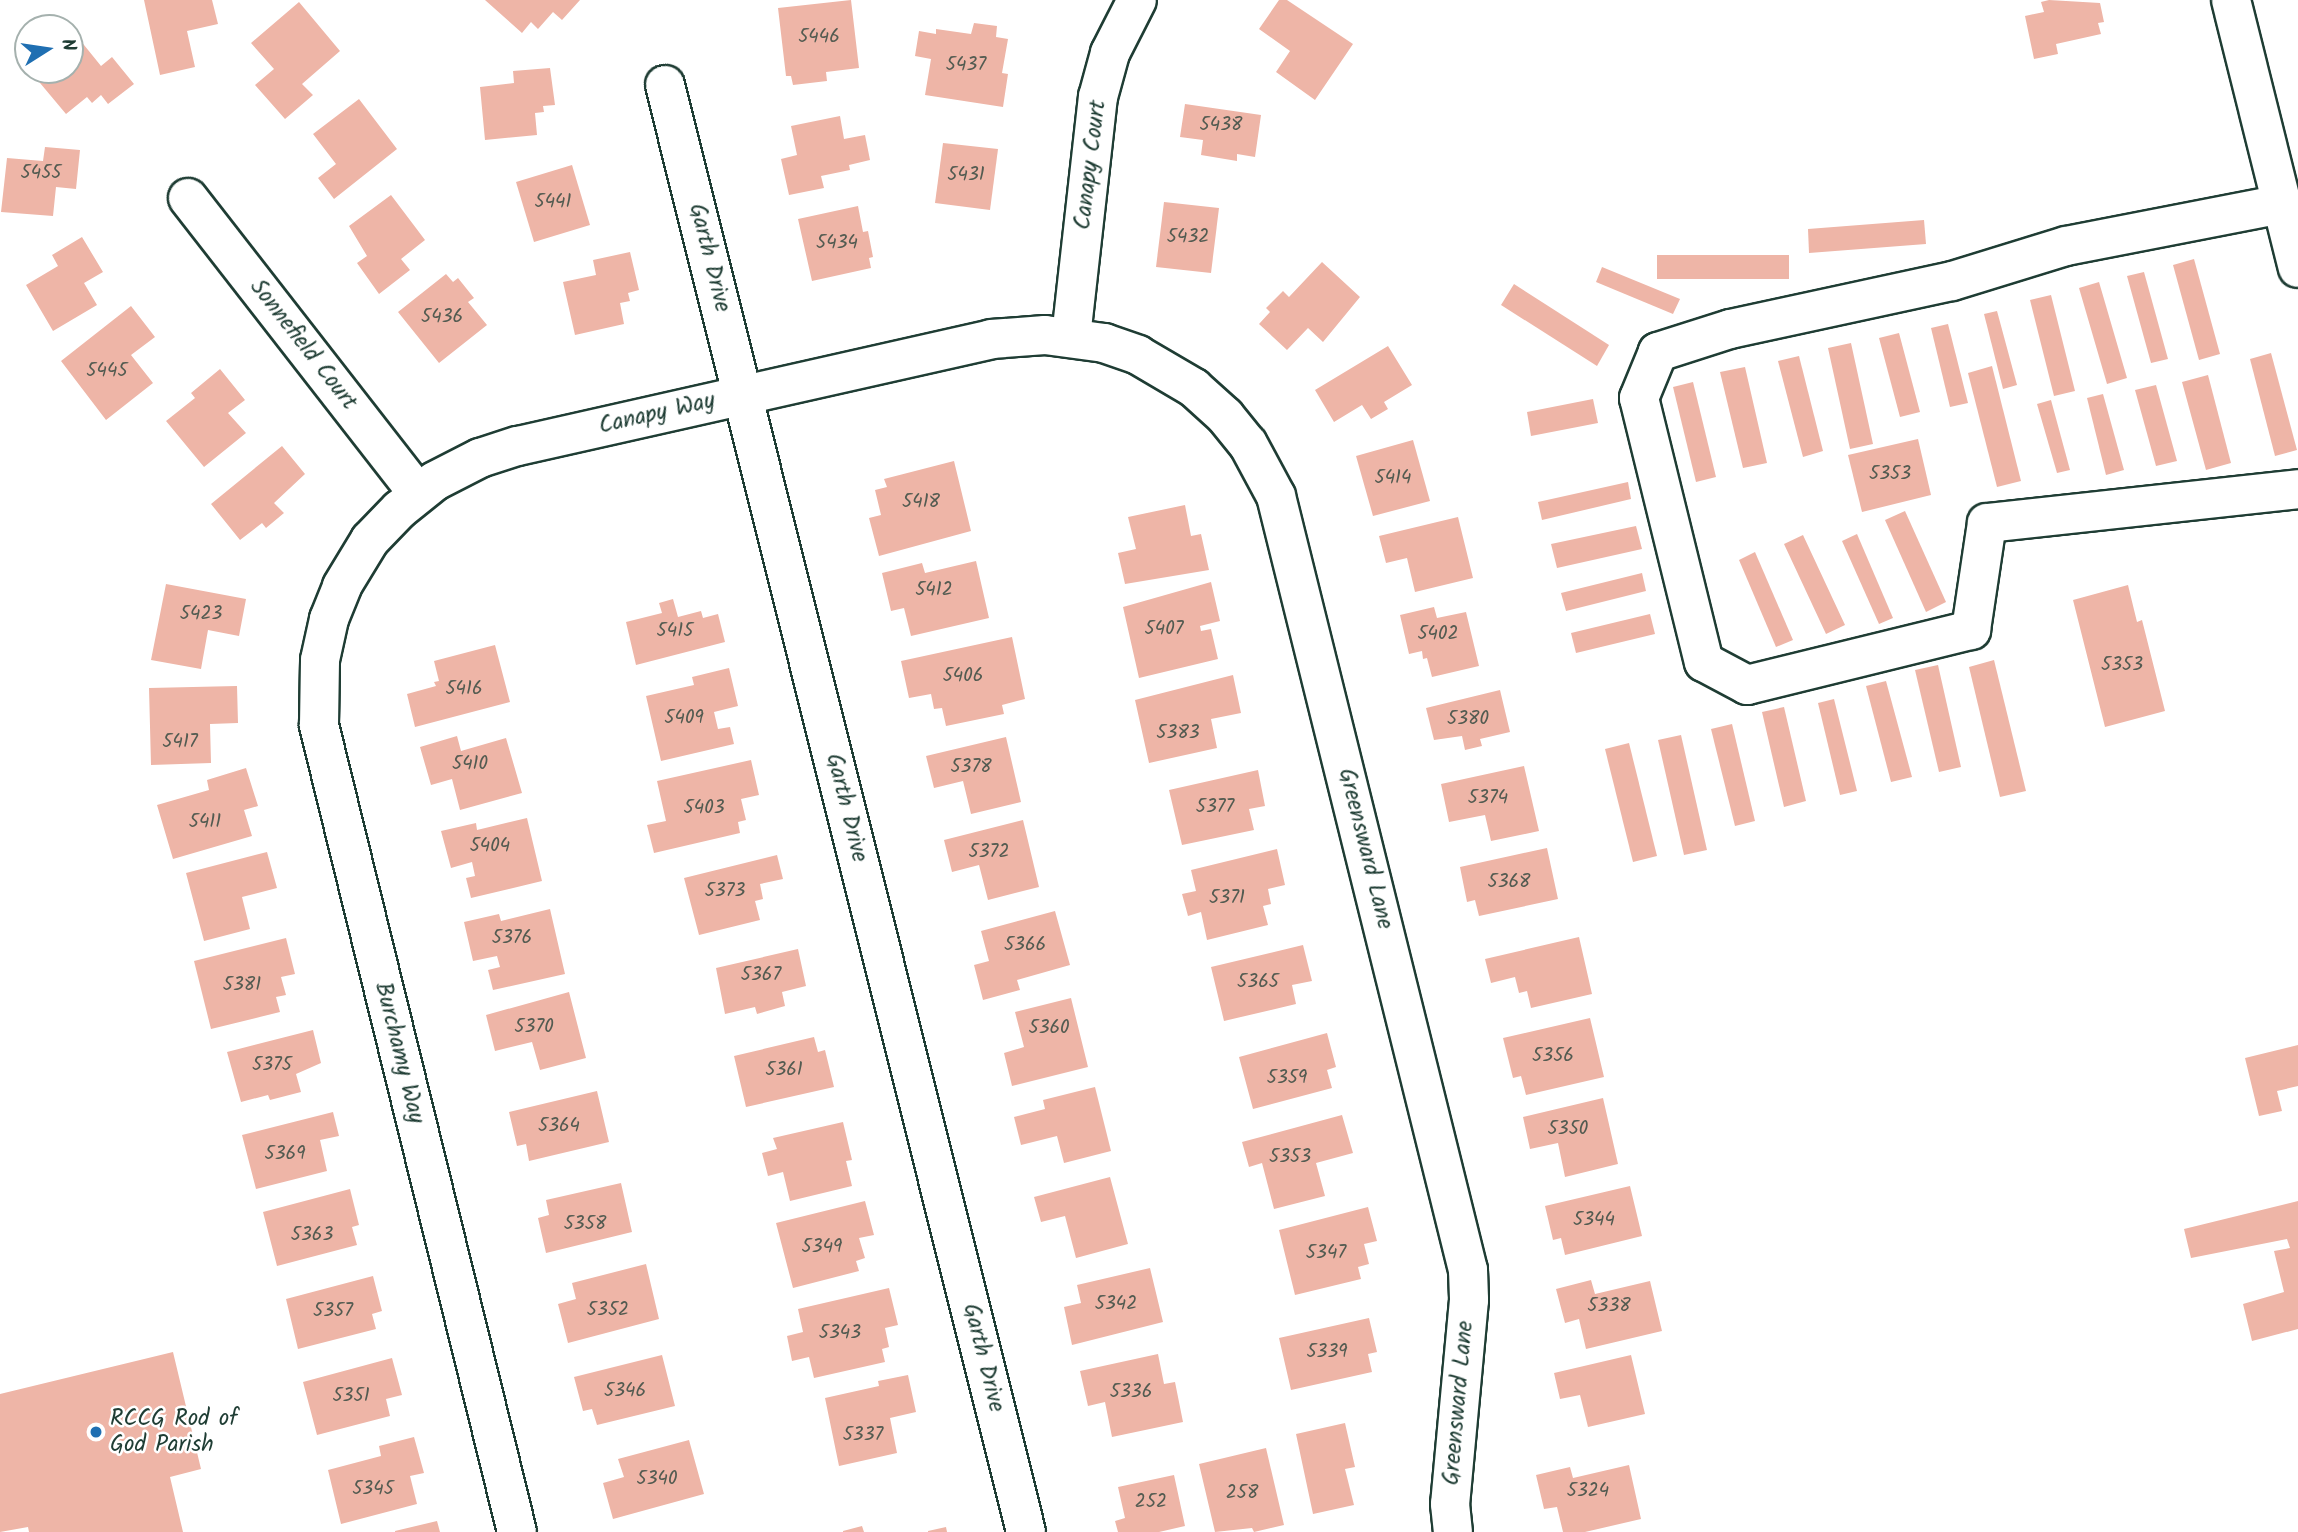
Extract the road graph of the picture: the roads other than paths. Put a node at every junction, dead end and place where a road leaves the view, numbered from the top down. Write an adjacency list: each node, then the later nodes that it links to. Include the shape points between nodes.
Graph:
1 (1137, 0): 8 (street, Canapy Court, via 1110,53 1098,97)
2 (2231, 0): 5 (street)
3 (665, 85): 9 (street, Garth Drive)
4 (188, 198): 11 (street, Sonnefield Court)
5 (2282, 204): 6 (street); 10 (street, via 2066,246 1952,281 1730,329 1658,352 1639,398 1704,662 1747,685 1971,630 1987,523)
6 (2298, 268)
7 (1011, 336): 8 (street, Greensward Lane); 9 (street, Canapy Way)
8 (1071, 337): 15 (street, Greensward Lane, via 1138,355 1204,395 1248,444 1284,519 1468,1270 1450,1504)
9 (743, 394): 11 (street, Canapy Way, via 501,451 457,469); 14 (street, Garth Drive)
10 (2298, 489)
11 (418, 493): 12 (street, Canapy Way, via 370,540)
12 (349, 575): 13 (street, Burchamy Way, via 329,619 320,660 318,725)
13 (517, 1532)
14 (1026, 1532)
15 (1453, 1532)

